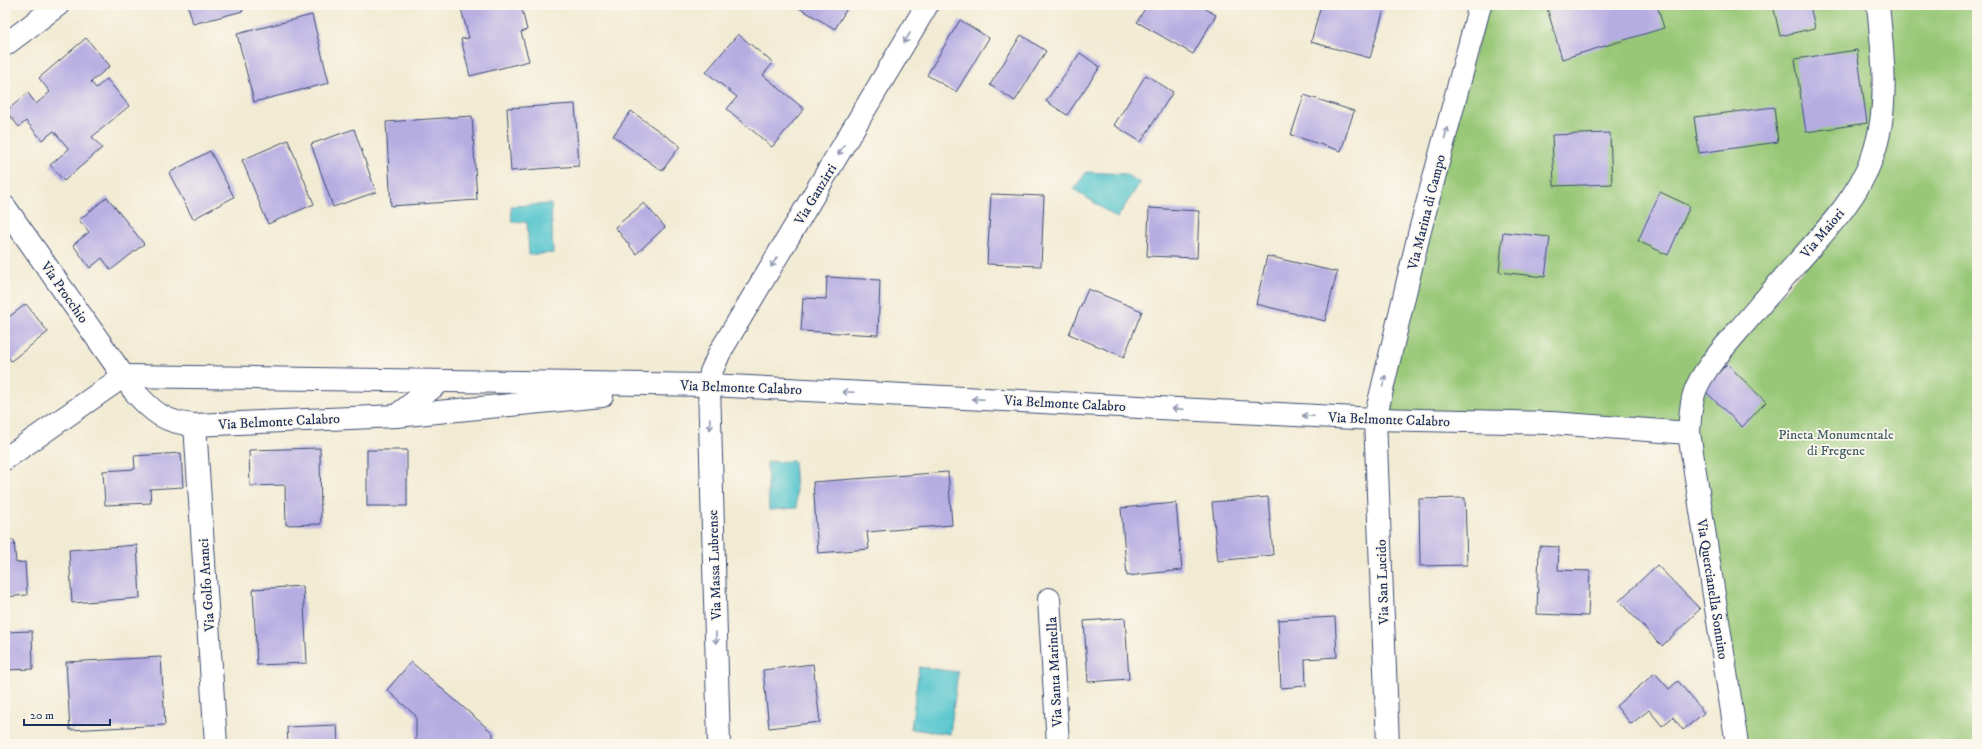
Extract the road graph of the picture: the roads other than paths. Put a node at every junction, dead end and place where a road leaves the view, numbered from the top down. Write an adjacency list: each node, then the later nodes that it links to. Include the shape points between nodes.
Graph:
1 (58, 5): 5 (street)
2 (927, 5): 9 (street, Via Ganzirri, one-way to 9, via 720,352 711,372)
3 (1480, 5): 11 (street, Via Marina di Campo, one-way to 3, via 1419,234)
4 (1878, 5): 13 (street, Via Maiori, via 1884,102 1872,158 1855,192 1833,222 1772,290 1709,367 1693,397)
5 (5, 45)
6 (5, 207): 7 (street, Via Procchio)
7 (124, 376): 8 (street, Via Belmonte Calabro); 12 (street, Via Belmonte Calabro, via 144,402 162,416 174,422); 14 (street)
8 (441, 381): 9 (street, Via Belmonte Calabro); 10 (street)
9 (709, 385): 10 (street, Via Belmonte Calabro); 11 (street, Via Belmonte Calabro, one-way to 9); 17 (street, Via Massa Lubrense, one-way to 17)
10 (396, 416): 12 (street, Via Belmonte Calabro)
11 (1375, 419): 13 (street, Via Belmonte Calabro, via 1552,423); 19 (street, Via San Lucido)
12 (195, 425): 16 (street, Via Golfo Aranci)
13 (1689, 433): 20 (street, Via Quercianella Sonnino)
14 (5, 459)
15 (1049, 599): 18 (street, Via Santa Marinella)
16 (216, 744)
17 (719, 744)
18 (1058, 744)
19 (1388, 744)
20 (1737, 744)

